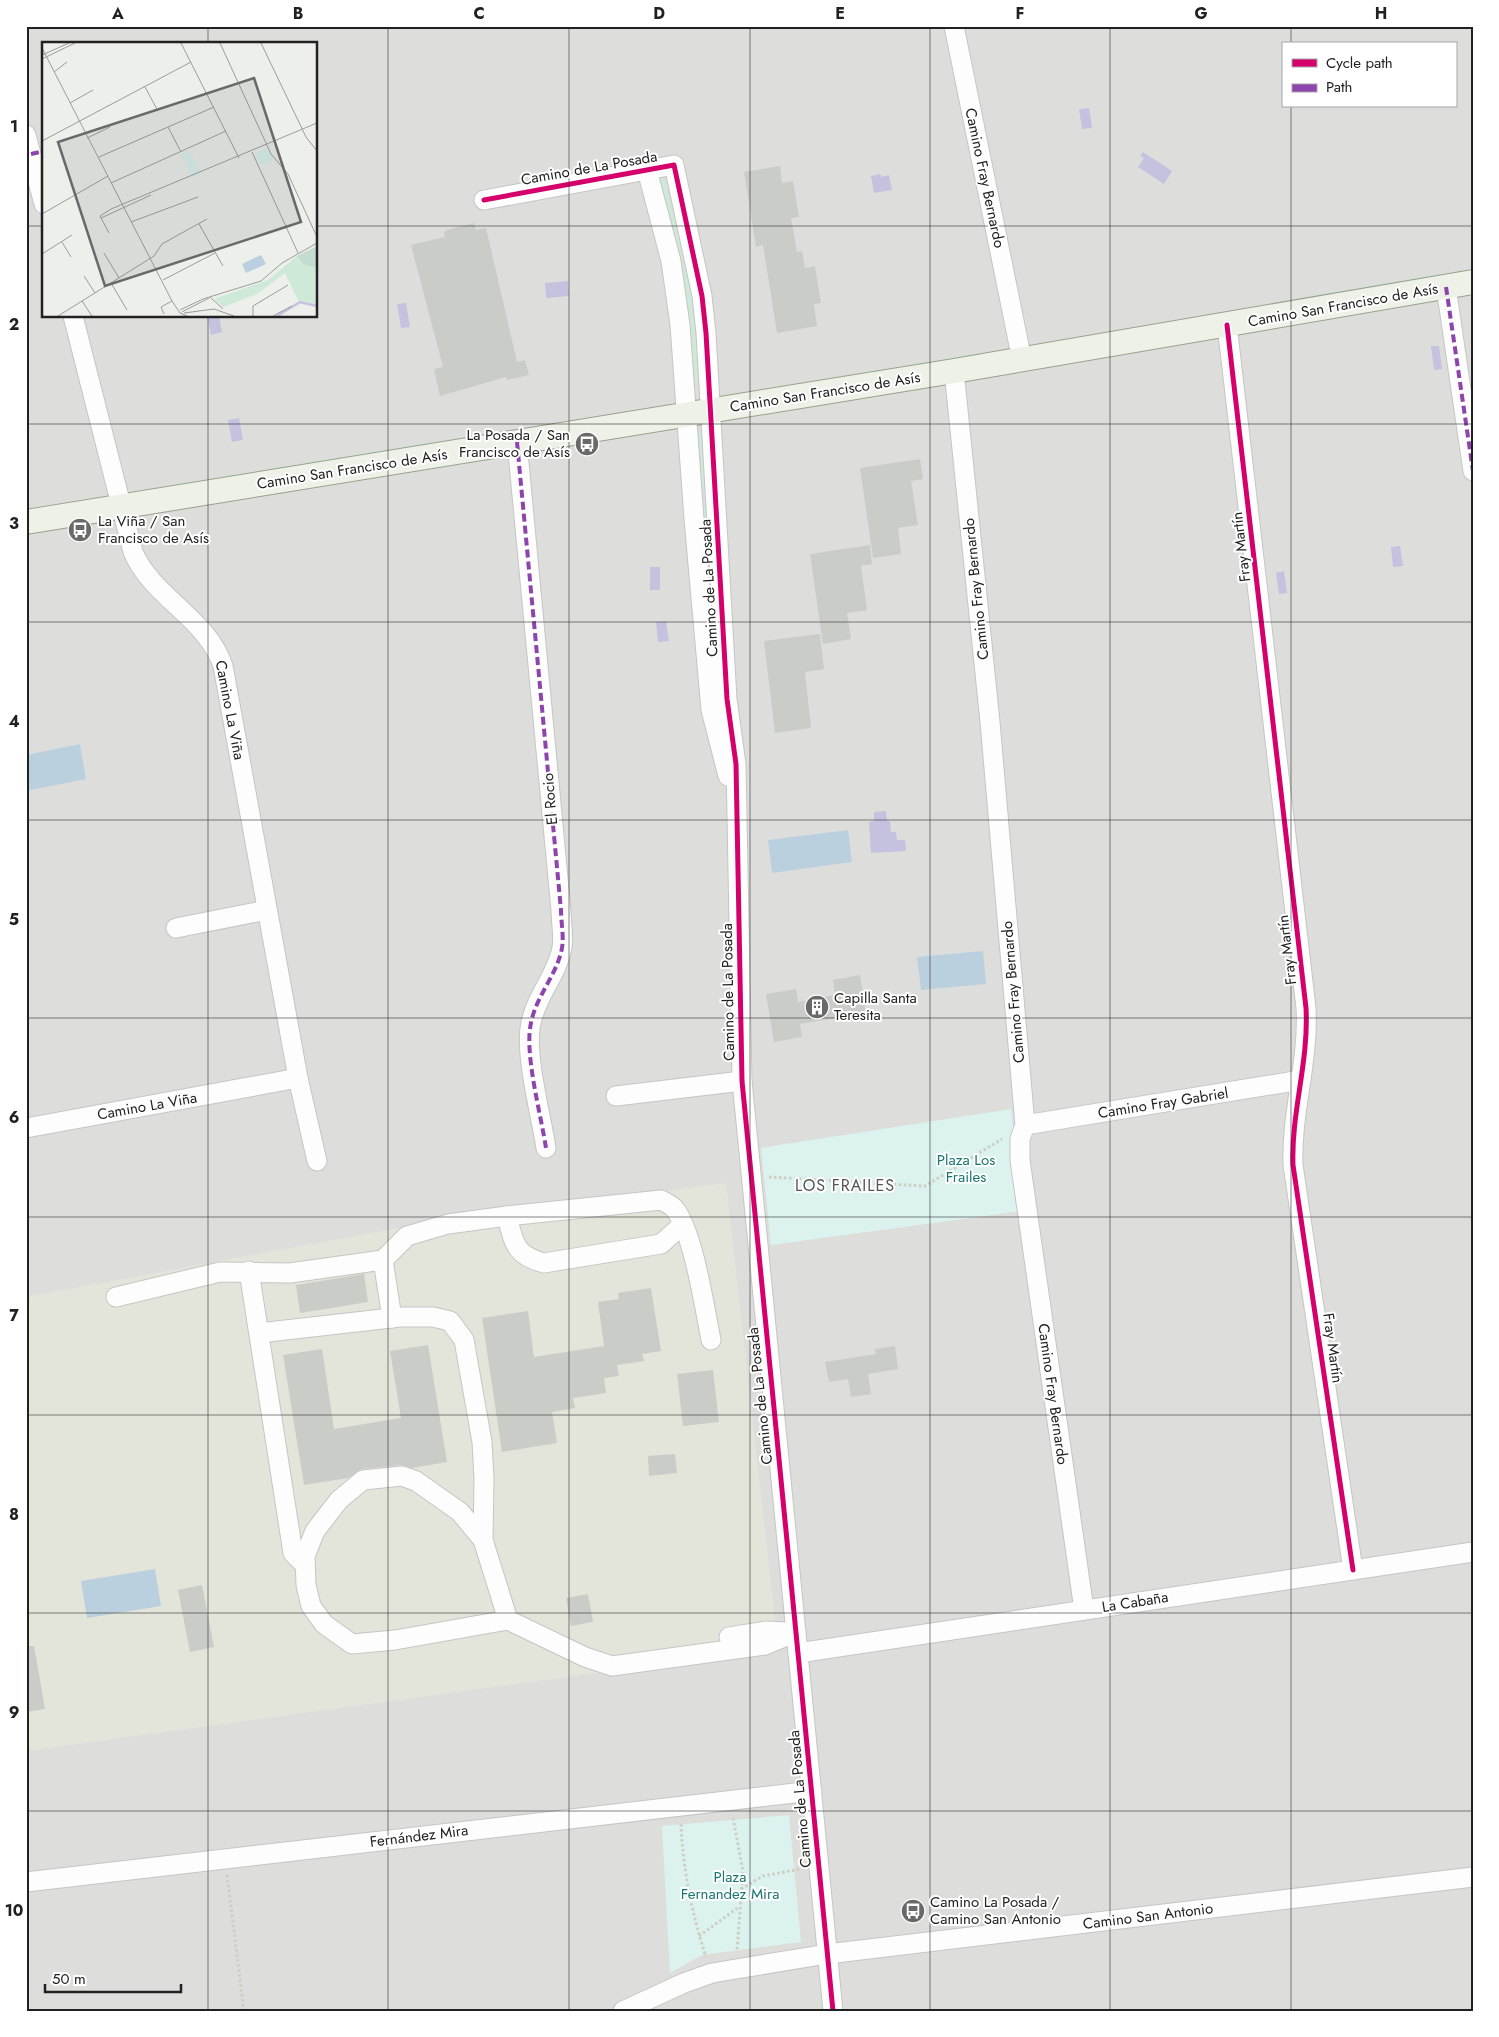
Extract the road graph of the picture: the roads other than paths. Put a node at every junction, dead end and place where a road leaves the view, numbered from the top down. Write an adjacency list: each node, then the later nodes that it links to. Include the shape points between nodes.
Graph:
1 (954, 26): 11 (street, Camino Fray Bernardo)
2 (26, 136): 3 (street)
3 (37, 152): 5 (street)
4 (647, 170): 6 (street, Camino de La Posada); 13 (street, Camino de La Posada, via 671,261 680,325); 13 (street, Camino de La Posada, via 674,165 702,296)
5 (42, 189)
6 (484, 200)
7 (1473, 282): 8 (main road, Camino San Francisco de Asís)
8 (1446, 287): 10 (main road, Camino San Francisco de Asís); 15 (street, Camino San Francisco de Asís)
9 (73, 318): 16 (street, Camino La Viña)
10 (1227, 325): 11 (main road, Camino San Francisco de Asís); 24 (street, Fray Martín, via 1306,1008 1306,1049)
11 (1022, 360): 12 (main road, Camino San Francisco de Asís)
12 (954, 371): 13 (main road, Camino San Francisco de Asís); 27 (street, Camino Fray Bernardo, via 990,722)
13 (699, 413): 14 (main road, Camino San Francisco de Asís); 17 (street, Camino de La Posada); 18 (street, Camino de La Posada)
14 (517, 442): 16 (main road, Camino San Francisco de Asís); 29 (street, El Rocio, via 562,938 562,948 550,981 531,1021 528,1041)
15 (1473, 471)
16 (122, 507): 19 (main road, Camino San Francisco de Asís); 21 (street, Camino La Viña, via 139,567 205,633 223,666)
17 (718, 517): 18 (street); 20 (street, Camino de La Posada, via 727,699)
18 (694, 519): 20 (street, Camino de La Posada, via 714,730)
19 (26, 522)
20 (738, 800): 25 (street, Camino de La Posada)
21 (268, 910): 22 (street); 23 (street, Camino La Viña)
22 (176, 928)
23 (298, 1078): 28 (street, Camino La Viña); 30 (street, Camino La Viña)
24 (1301, 1080): 27 (street, Camino Fray Gabriel); 42 (street, Fray Martín, via 1293,1132 1293,1165)
25 (742, 1081): 26 (street); 45 (street, Camino de La Posada)
26 (616, 1096)
27 (1025, 1125): 43 (street, Camino Fray Bernardo, via 1020,1139 1020,1160)
28 (26, 1128)
29 (546, 1148)
30 (317, 1161)
31 (507, 1216): 32 (street, via 661,1200 674,1208); 32 (street, via 513,1241 526,1258 544,1264 661,1244); 33 (street, via 448,1224 407,1236)
32 (683, 1224): 38 (street, via 696,1265)
33 (383, 1260): 34 (street, via 290,1273); 36 (street)
34 (249, 1271): 35 (street, via 220,1272); 37 (street)
35 (116, 1297)
36 (392, 1318): 37 (street); 39 (street, via 432,1317 450,1321 464,1340 482,1442)
37 (259, 1333): 41 (street, via 293,1553)
38 (711, 1340)
39 (483, 1540): 41 (street, via 460,1512 416,1481 402,1476 363,1480 338,1500 315,1531 305,1556); 44 (street)
40 (1473, 1552): 42 (street, La Cabaña)
41 (306, 1565): 44 (street, via 306,1586 311,1606 324,1624 352,1644 395,1640)
42 (1353, 1570): 43 (street, La Cabaña)
43 (1084, 1610): 46 (street, La Cabaña)
44 (508, 1620): 45 (street, via 585,1657 766,1631)
45 (796, 1632): 46 (street, Camino de La Posada)
46 (798, 1653): 47 (street, Camino de La Posada)
47 (812, 1791): 49 (street, Fernández Mira); 50 (street, Camino de La Posada)
48 (1473, 1877): 50 (street, Camino San Antonio)
49 (26, 1882)
50 (827, 1954): 51 (street, Camino San Antonio, via 712,1973); 52 (street, Camino de La Posada)
51 (623, 2011)
52 (833, 2011)

